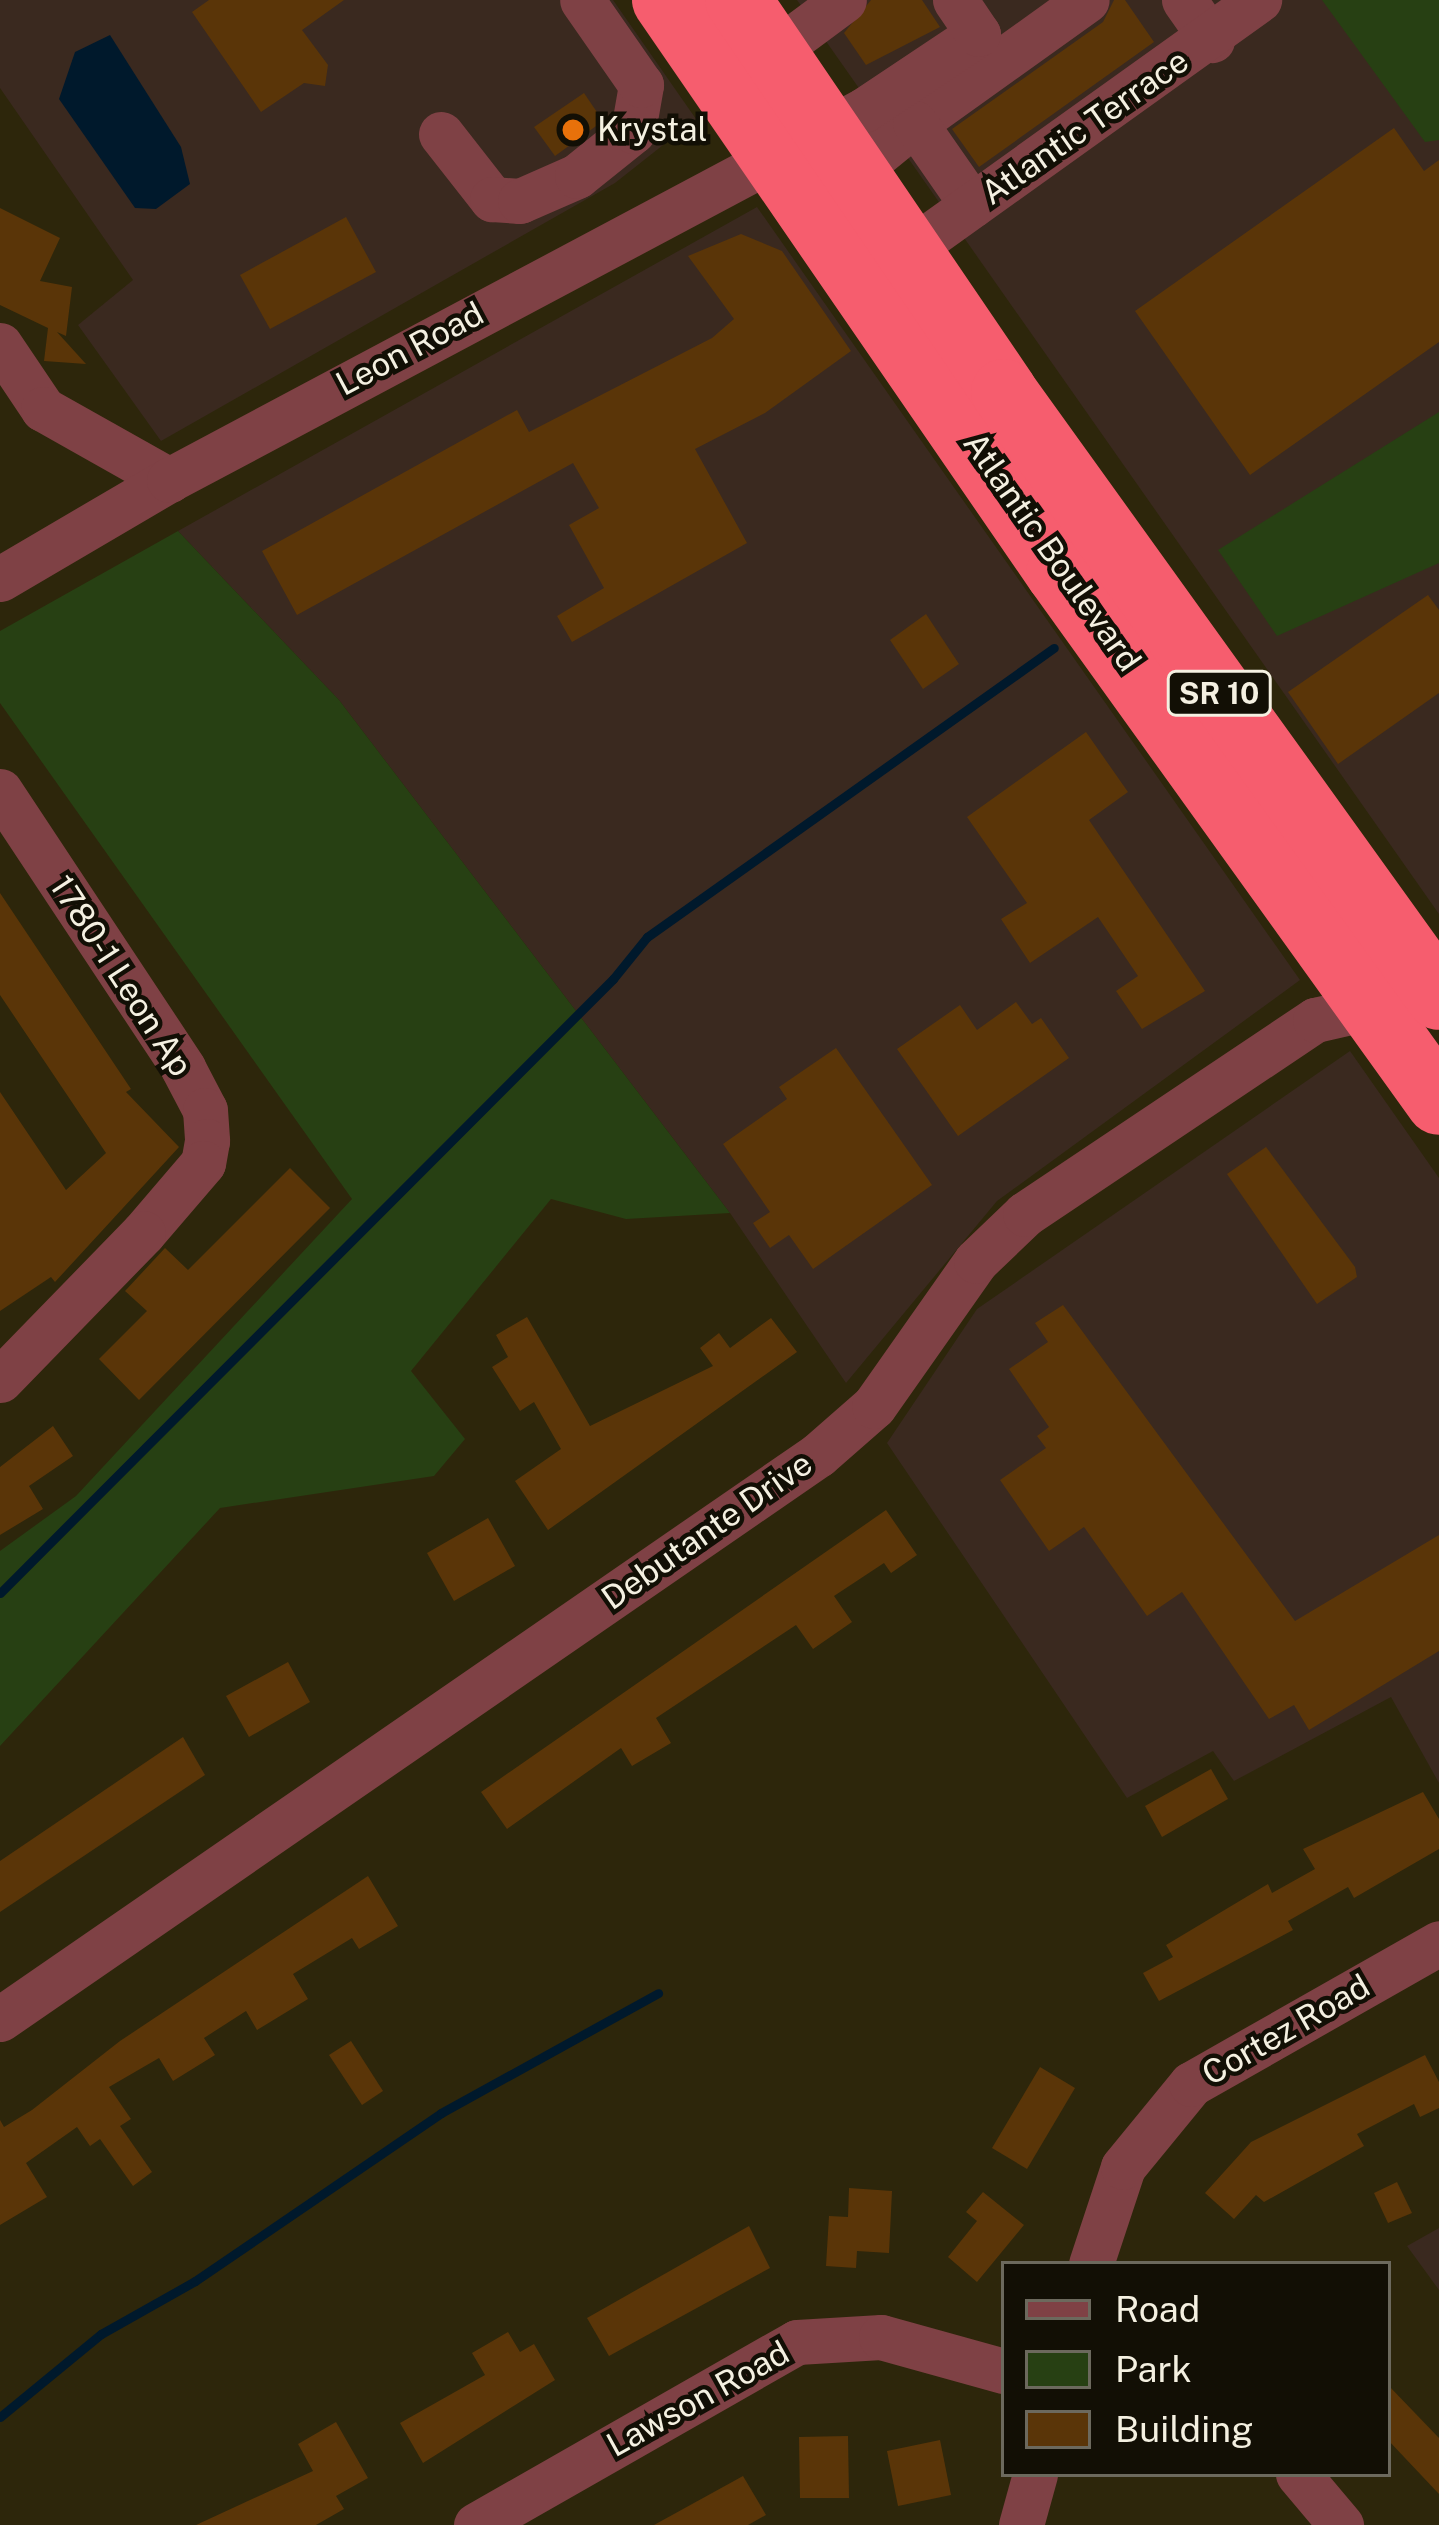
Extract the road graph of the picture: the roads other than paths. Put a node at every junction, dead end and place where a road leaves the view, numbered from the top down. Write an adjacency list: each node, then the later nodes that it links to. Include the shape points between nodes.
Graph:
1 (665, 0): 12 (highway, Atlantic Boulevard / SR 10)
2 (844, 0): 8 (street)
3 (1088, 0): 10 (street)
4 (1184, 0): 9 (street)
5 (1258, 0): 9 (street, Atlantic Terrace)
6 (975, 7): 12 (street, via 978,34)
7 (590, 10): 11 (street, via 641,85 633,131 578,176 520,201 492,199)
8 (756, 26): 12 (highway, Atlantic Boulevard / SR 10)
9 (1212, 40): 13 (street, Atlantic Terrace)
10 (916, 124): 12 (street); 13 (street)
11 (441, 134)
12 (817, 152): 14 (highway, Atlantic Boulevard / SR 10); 16 (street, Leon Road); 20 (highway, Atlantic Boulevard / SR 10)
13 (971, 206): 14 (street, Atlantic Terrace)
14 (908, 251): 19 (highway, Atlantic Boulevard / SR 10, via 1306,821)
15 (0, 345): 16 (street, via 43,410)
16 (169, 480): 17 (street, Leon Road)
17 (0, 579)
18 (0, 791): 22 (street, 1780-1 Leon Ap, via 183,1068 205,1110 208,1141 203,1163 143,1233)
19 (1438, 994): 20 (street, Debutante Drive)
20 (1369, 1007): 21 (highway, Atlantic Boulevard / SR 10); 24 (street, Debutante Drive, via 1316,1020 1025,1214 976,1262 874,1406 818,1455)
21 (1439, 1102)
22 (0, 1380)
23 (1439, 1943): 25 (street, Cortez Road, via 1191,2084 1124,2167)
24 (0, 2019)
25 (1092, 2261)
26 (1001, 2371): 29 (street, Lawson Road, via 881,2337 797,2342)
27 (1034, 2477): 30 (street)
28 (1301, 2477): 31 (street)
29 (476, 2525)
30 (1022, 2525)
31 (1341, 2525)

